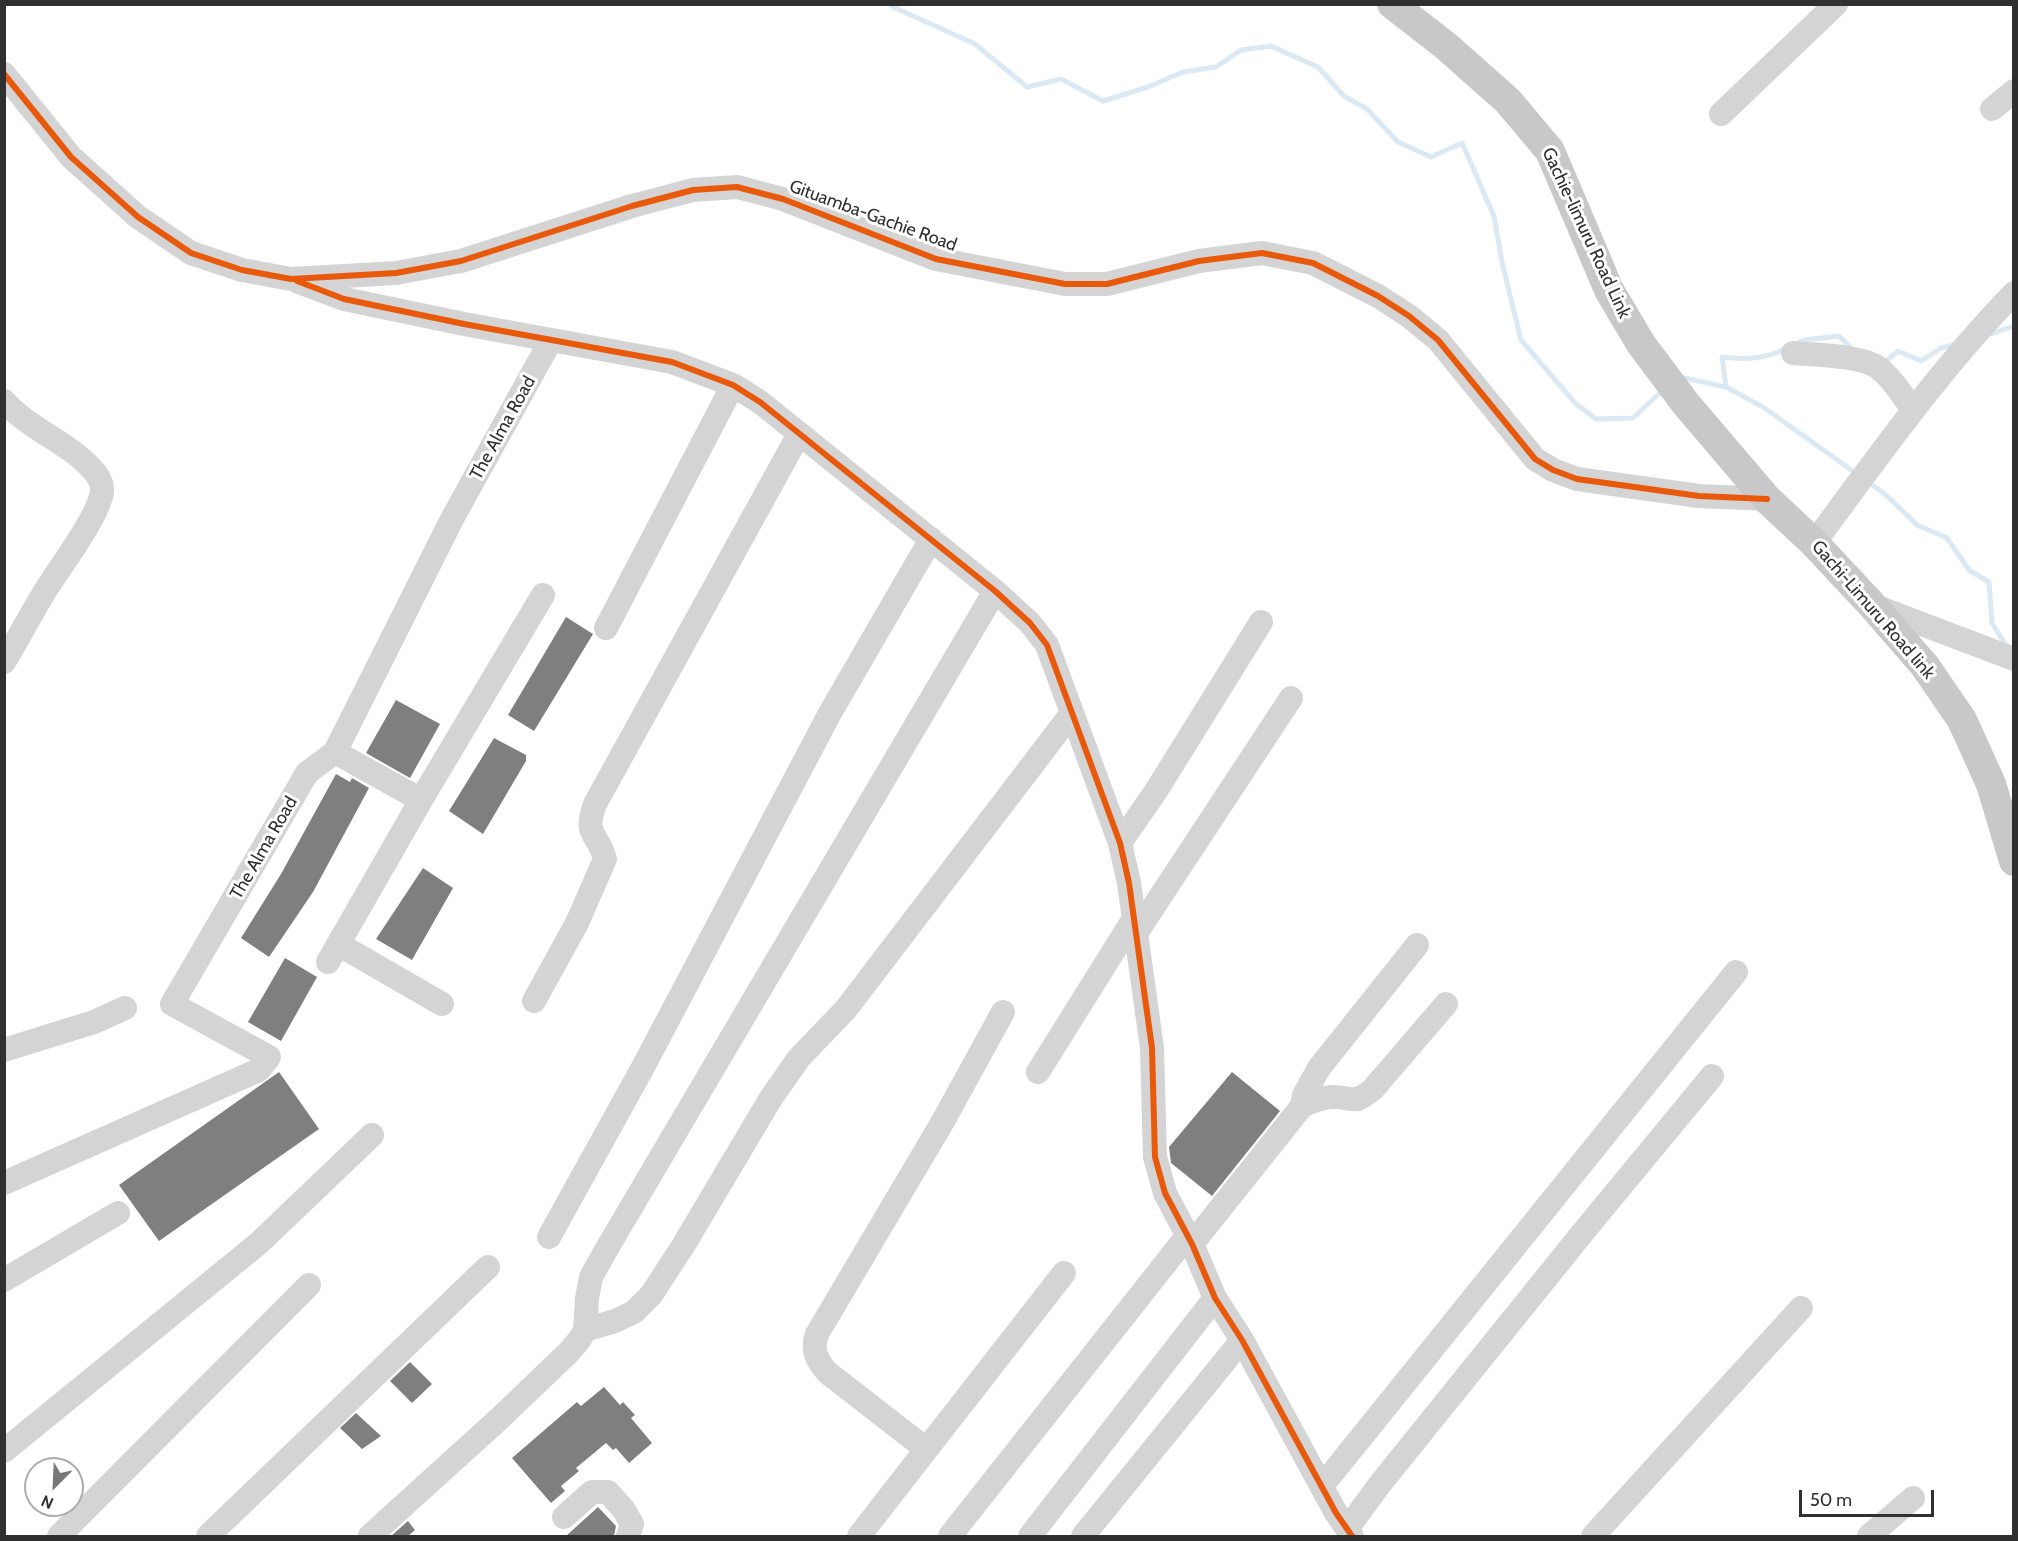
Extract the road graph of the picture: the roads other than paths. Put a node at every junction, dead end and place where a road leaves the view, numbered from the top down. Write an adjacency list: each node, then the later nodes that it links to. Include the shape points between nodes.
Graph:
1 (1392, 4): 11 (main road, Gachie-limuru Road Link, via 1508,101 1551,151 1609,290)
2 (1836, 4): 6 (street)
3 (4, 74): 7 (street, Gituamba-Gachie Road, via 71,157 138,217 191,253 242,270)
4 (2013, 91): 5 (street)
5 (1992, 109)
6 (1721, 114)
7 (291, 279): 9 (street, via 344,299); 16 (street, Gituamba-Gachie Road, via 396,273 461,261 642,203 693,190 737,187 783,199 936,259 1065,284 1107,284 1199,261 1262,253 1313,263 1409,316 1438,340 1535,459 1553,470 1577,479 1625,486 1699,496)
8 (2013, 294): 14 (street)
9 (551, 340): 12 (street, via 672,362); 28 (street, The Alma Road, via 452,519)
10 (1793, 353): 14 (street, via 1847,357 1878,367)
11 (1670, 383): 16 (main road, Gachi-Limuru Road link)
12 (733, 385): 15 (street); 23 (street)
13 (4, 401): 25 (street, via 92,468 102,490 88,522)
14 (1912, 409): 18 (street)
15 (799, 434): 17 (street); 35 (street, via 595,804 590,828 605,859 577,923)
16 (1767, 499): 18 (main road, Gachi-Limuru Road link)
17 (931, 539): 19 (street); 47 (street, via 831,713)
18 (1814, 543): 21 (main road, Gachi-Limuru Road link)
19 (995, 591): 27 (street, via 1030,622 1047,645); 55 (street, via 591,1277)
20 (543, 595): 29 (street)
21 (1872, 604): 24 (street); 31 (main road, Gachi-Limuru Road link, via 1925,666 1962,720 1991,784)
22 (1261, 622): 30 (street, via 1156,791)
23 (606, 628)
24 (2006, 656)
25 (4, 662)
26 (1291, 698): 32 (street)
27 (1072, 713): 30 (street); 55 (street, via 846,1009 799,1058 651,1295 634,1312)
28 (335, 752): 29 (street); 45 (street, The Alma Road, via 308,773 172,1004 269,1057 259,1070)
29 (421, 800): 36 (street, via 333,953)
30 (1119, 843): 32 (street)
31 (2013, 861)
32 (1134, 927): 41 (street); 48 (street, via 1152,1048 1155,1157 1165,1193)
33 (1417, 945): 43 (street, via 1319,1068)
34 (1736, 972): 59 (street)
35 (534, 1001)
36 (442, 1004)
37 (1446, 1004): 43 (street, via 1362,1098 1350,1101 1334,1097)
38 (125, 1008): 40 (street, via 94,1022)
39 (1003, 1012): 57 (street, via 813,1344 819,1364 828,1373)
40 (4, 1050)
41 (1038, 1072)
42 (1712, 1076): 62 (street, via 1380,1484)
43 (1302, 1106): 48 (street)
44 (372, 1135): 58 (street, via 259,1242)
45 (4, 1183)
46 (118, 1213): 51 (street)
47 (549, 1237)
48 (1190, 1239): 53 (street); 68 (street)
49 (488, 1267): 64 (street)
50 (1064, 1273): 57 (street)
51 (4, 1280)
52 (309, 1285): 63 (street)
53 (1215, 1298): 56 (street); 69 (street)
54 (1801, 1308): 71 (street)
55 (585, 1330): 65 (street, via 569,1352)
56 (1242, 1340): 59 (street); 70 (street)
57 (926, 1449): 67 (street)
58 (4, 1451)
59 (1322, 1486): 62 (street)
60 (1913, 1498): 72 (street)
61 (564, 1516): 66 (street, via 592,1492 608,1492 632,1524)
62 (1350, 1533)
63 (59, 1536)
64 (208, 1536)
65 (370, 1536)
66 (628, 1536)
67 (859, 1536)
68 (950, 1536)
69 (1030, 1536)
70 (1083, 1536)
71 (1593, 1536)
72 (1869, 1536)

